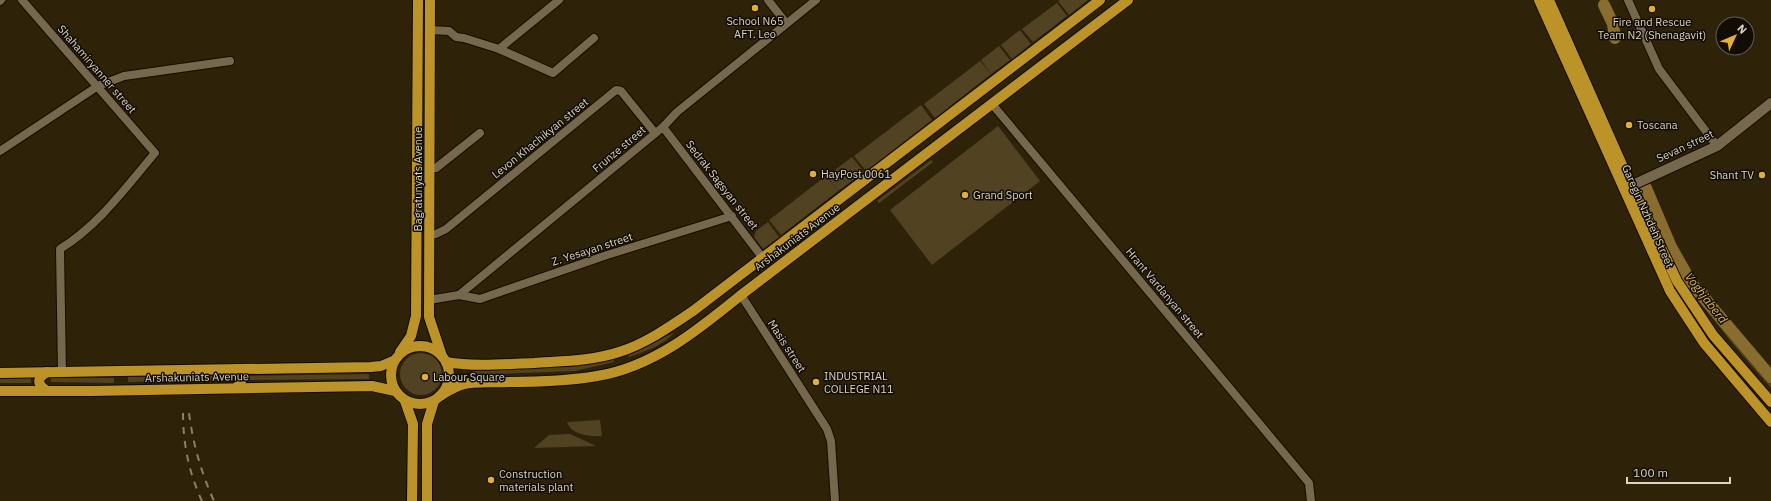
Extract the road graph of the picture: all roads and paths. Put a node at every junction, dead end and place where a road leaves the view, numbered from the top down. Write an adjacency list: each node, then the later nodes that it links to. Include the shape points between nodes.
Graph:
1 (22, 0): 17 (street, Shahamiryanner street)
2 (418, 0): 35 (main road, Bagratunyats Avenue, via 416,316 412,336)
3 (430, 0): 13 (main road, Bagratunyats Avenue)
4 (559, 0): 15 (street)
5 (768, 0): 12 (street)
6 (816, 0): 12 (street, Frunze street)
7 (1100, 0): 18 (main road, Arshakuniats Avenue)
8 (1128, 0): 20 (main road, Arshakuniats Avenue)
9 (1539, 0): 27 (main road, Garegin Nzhdeh Street)
10 (1549, 0): 27 (main road, Garegin Nzhdeh Street)
11 (1628, 0): 24 (street, via 1659,69)
12 (786, 23): 21 (street, Frunze street, via 677,112)
13 (430, 30): 15 (street, via 449,31 456,37); 26 (main road, Bagratunyats Avenue)
14 (594, 38): 15 (street, via 553,72)
15 (499, 48)
16 (230, 61): 17 (street, via 124,76)
17 (98, 86): 25 (street); 42 (street, Shahamiryanner street, via 155,153 103,215 76,239 60,249)
18 (981, 90): 20 (main road); 30 (main road, Arshakuniats Avenue)
19 (1771, 102): 24 (street, Sevan street)
20 (992, 104): 33 (main road, Arshakuniats Avenue); 55 (street, Hrant Vardanyan street, via 1309,483)
21 (663, 127): 23 (street, Frunze street); 28 (street, Sedrak Sagsyan street)
22 (480, 133): 26 (street, via 436,168)
23 (656, 133): 29 (street, Levon Khachikyan street, via 622,91 616,90 446,229); 32 (street, Frunze street)
24 (1717, 146): 27 (street, Sevan street)
25 (0, 151)
26 (430, 168): 29 (main road, Bagratunyats Avenue)
27 (1627, 187): 50 (main road, Garegin Nzhdeh Street, via 1674,275 1713,335); 51 (main road, Garegin Nzhdeh Street, via 1670,291 1704,343)
28 (732, 216): 30 (street, Sedrak Sagsyan street); 32 (street, Z. Yesayan street, via 607,255 480,299)
29 (430, 235): 34 (main road, Bagratunyats Avenue)
30 (762, 257): 31 (main road, Arshakuniats Avenue)
31 (731, 281): 33 (main road); 36 (main road, Arshakuniats Avenue, via 674,324)
32 (460, 295): 34 (street)
33 (741, 295): 40 (main road, Arshakuniats Avenue, via 698,330 672,347); 54 (street, Masis street, via 828,428)
34 (429, 300): 37 (main road, Bagratunyats Avenue, via 429,317)
35 (400, 352): 37 (main road, via 417,345 426,346 435,350); 38 (main road)
36 (619, 352): 37 (main road, Arshakuniats Avenue, via 589,359 479,366); 40 (main road, via 627,362)
37 (444, 359): 48 (main road, via 449,369 448,384)
38 (393, 361): 39 (main road, Arshakuniats Avenue, via 371,367); 47 (main road, via 390,376)
39 (236, 369): 42 (main road, Arshakuniats Avenue); 44 (main road, via 242,379)
40 (623, 370): 48 (main road, Arshakuniats Avenue, via 596,377 554,381 464,384)
41 (47, 372): 42 (main road, Arshakuniats Avenue); 43 (main road, Arshakuniats Avenue); 46 (main road, via 41,375 39,382)
42 (62, 372)
43 (0, 373)
44 (236, 388): 46 (main road, Arshakuniats Avenue); 47 (main road, Arshakuniats Avenue, via 372,386)
45 (0, 391): 46 (main road, Arshakuniats Avenue)
46 (47, 391)
47 (395, 391): 49 (main road)
48 (437, 398): 49 (main road, via 420,404); 53 (main road, via 427,424)
49 (406, 401): 52 (main road, via 413,424)
50 (1771, 402)
51 (1771, 422)
52 (412, 501)
53 (427, 501)
54 (835, 501)
55 (1311, 501)

